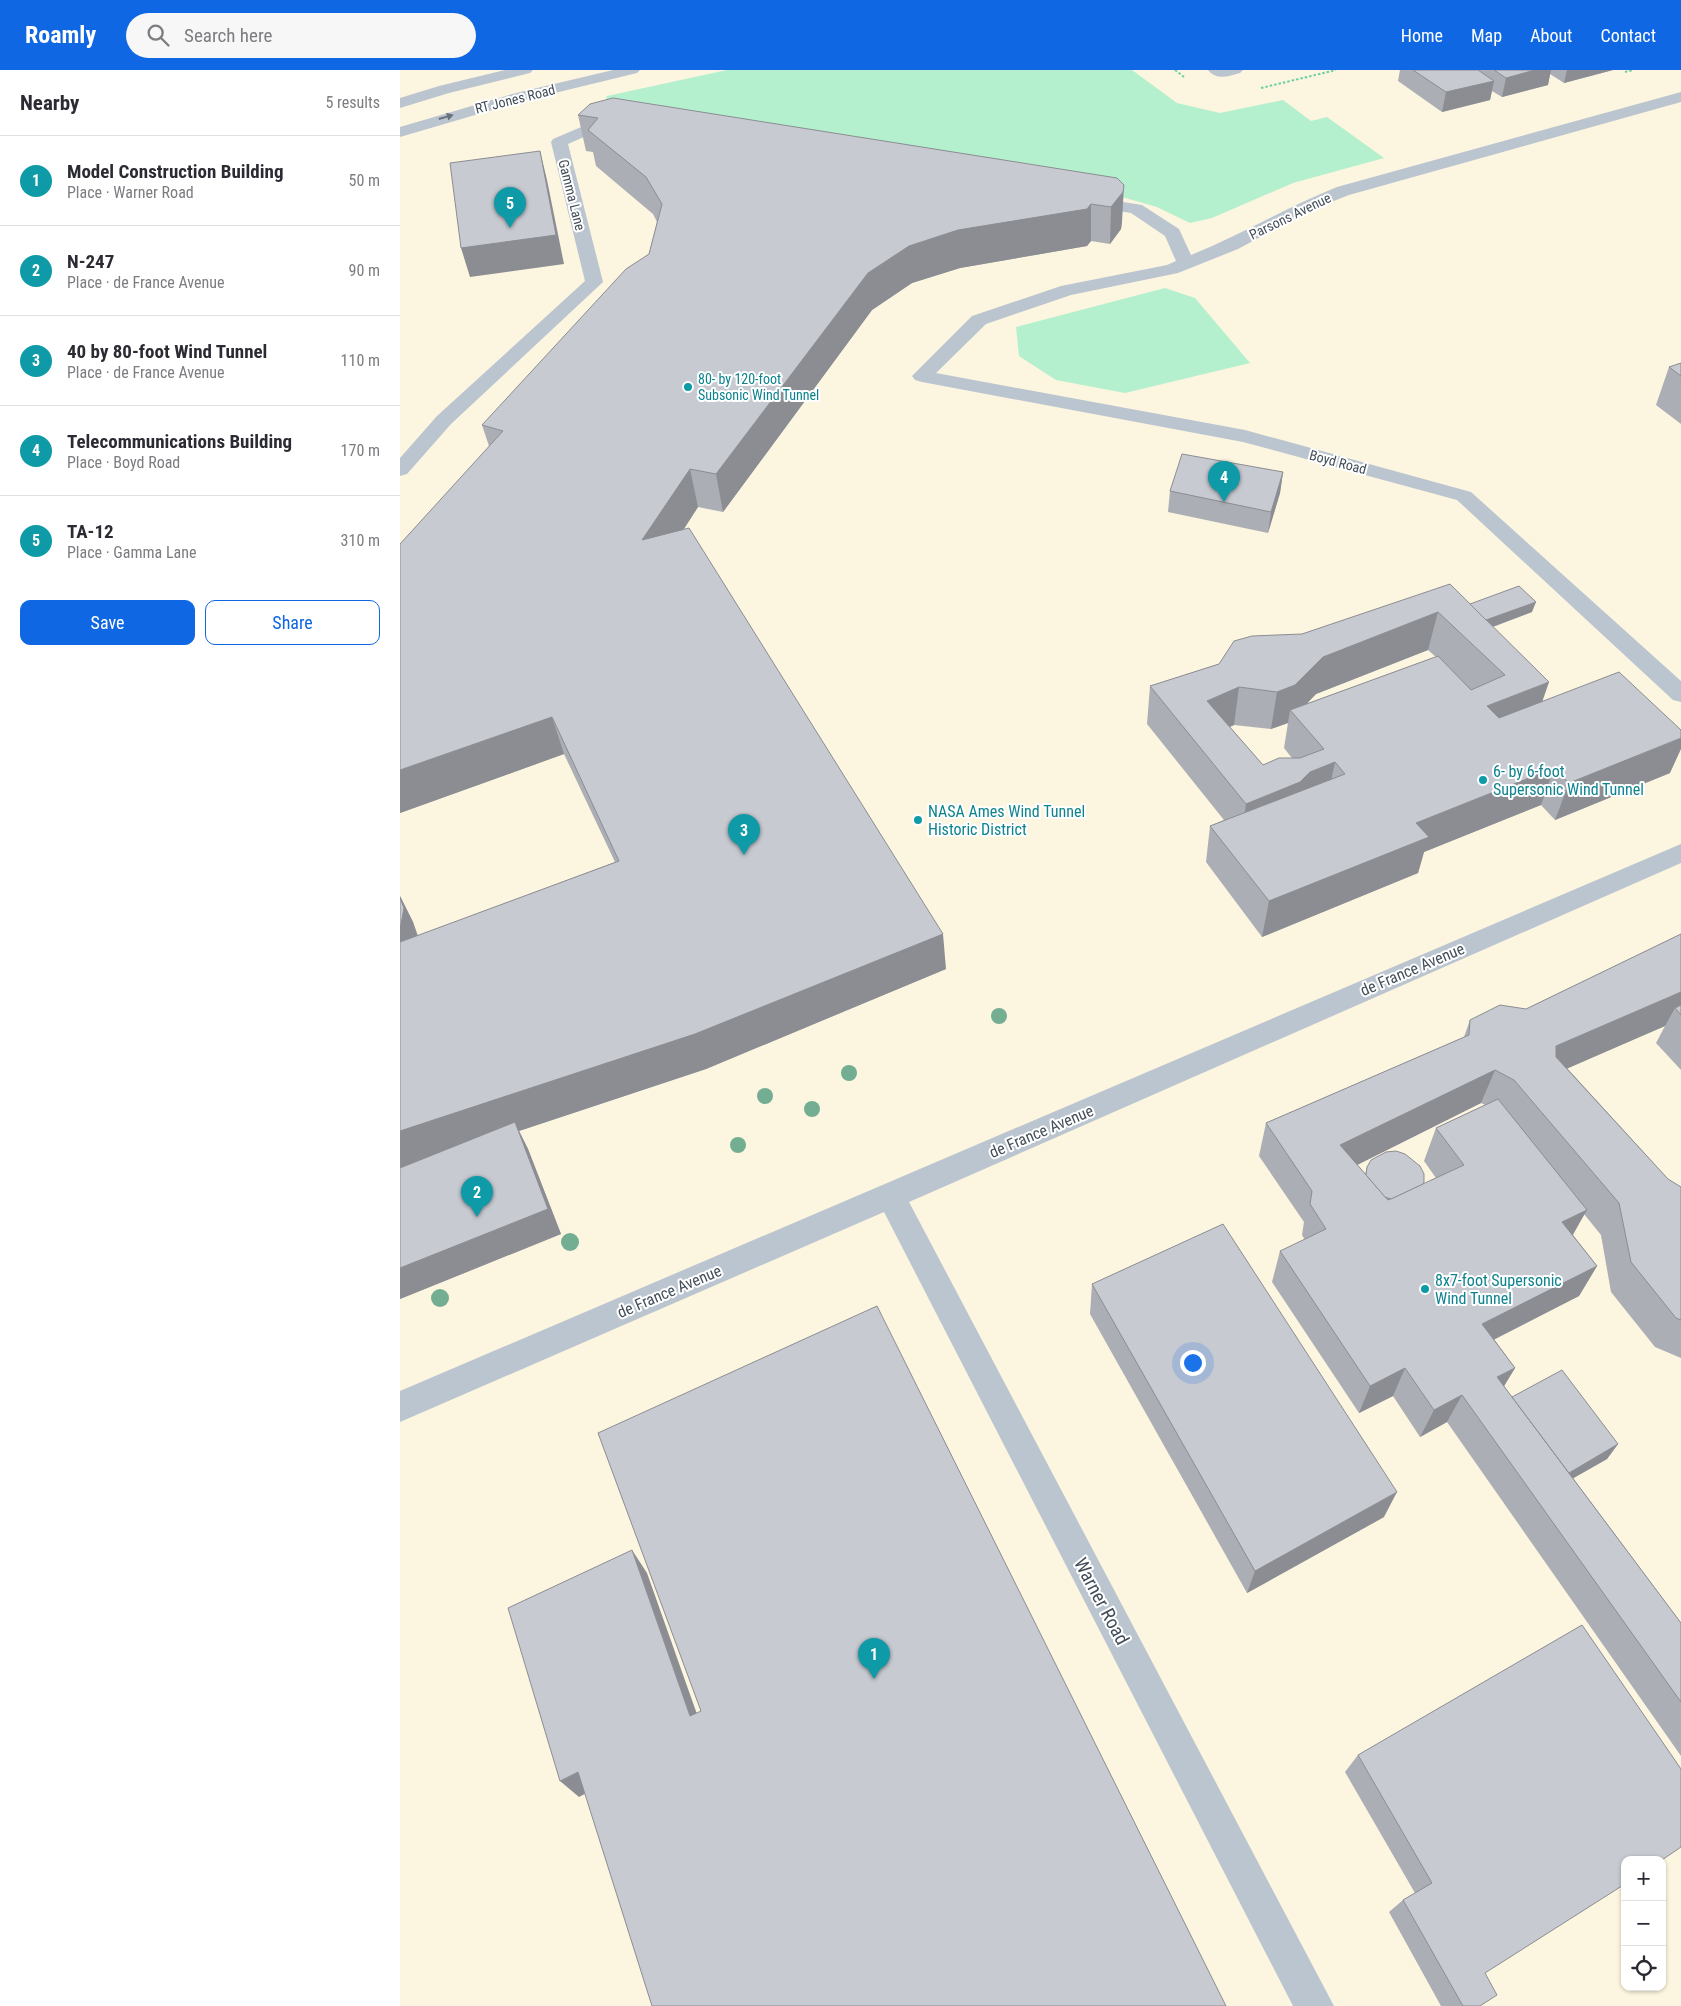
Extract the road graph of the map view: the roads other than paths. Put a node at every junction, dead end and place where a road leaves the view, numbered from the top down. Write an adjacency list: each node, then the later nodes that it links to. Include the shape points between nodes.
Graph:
1 (525, 70): 6 (street, RT Jones Road)
2 (632, 70): 8 (street, RT Jones Road, one-way to 2, via 522,96)
3 (1216, 70): 4 (street, via 1220,74)
4 (1235, 70)
5 (1681, 97): 10 (street, Parsons Avenue, via 1343,190)
6 (400, 103)
7 (635, 129): 12 (street, Gamma Lane, via 600,124 559,142 594,282 444,420)
8 (400, 132)
9 (1068, 198): 10 (street, via 1136,209 1174,233)
10 (1186, 264): 11 (street, Parsons Avenue, via 1067,290 979,320)
11 (922, 376): 13 (street, Boyd Road, via 1246,436 1464,496)
12 (400, 470)
13 (1681, 694)
14 (1681, 853): 15 (street, de France Avenue)
15 (891, 1196): 16 (street, de France Avenue); 17 (street, Warner Road)
16 (400, 1407)
17 (1314, 2006)

